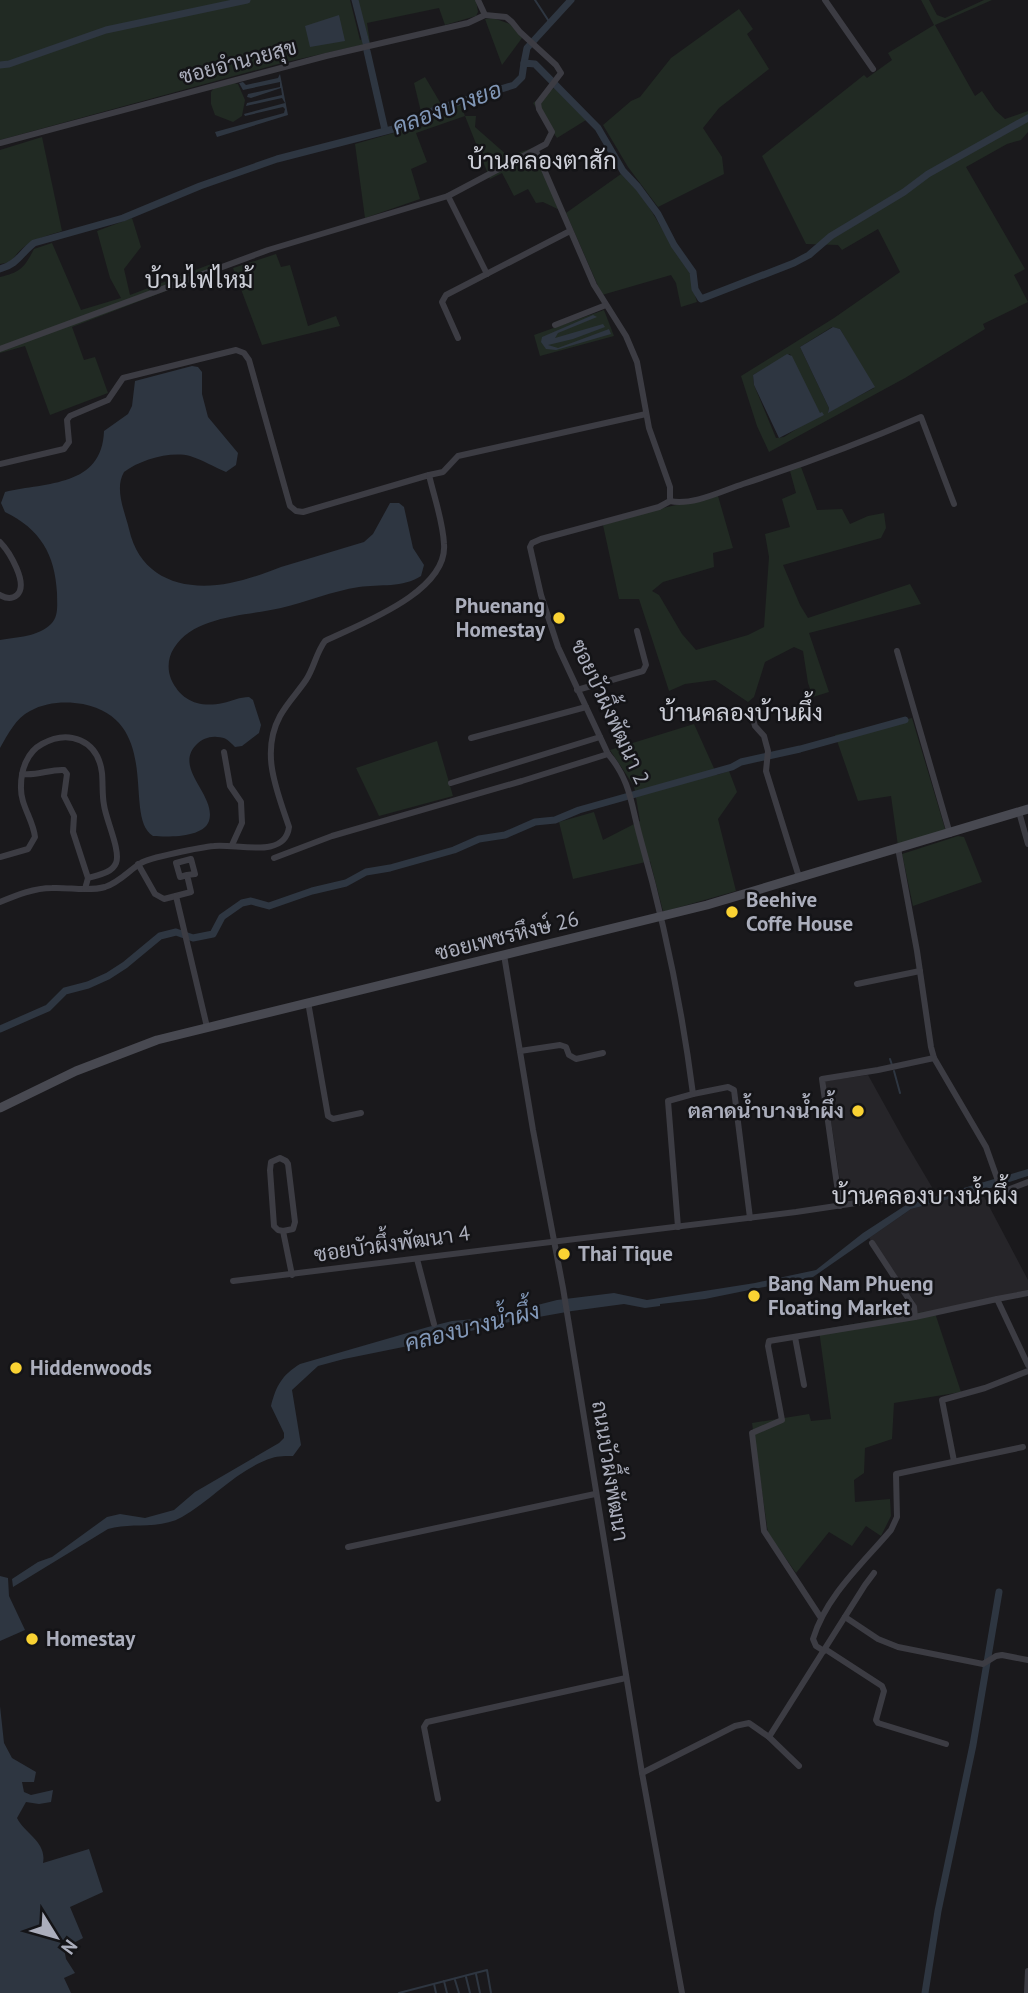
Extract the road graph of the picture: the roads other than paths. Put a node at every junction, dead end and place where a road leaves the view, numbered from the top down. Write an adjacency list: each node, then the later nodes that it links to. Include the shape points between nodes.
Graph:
1 (478, 0): 3 (street)
2 (825, 0): 4 (street)
3 (485, 15): 5 (street, ซอยอำนวยสุข); 6 (street, via 506,17 561,73 538,103 552,132)
4 (873, 69)
5 (0, 143)
6 (536, 150): 7 (street); 8 (street)
7 (448, 196): 9 (street); 13 (street, via 268,250)
8 (570, 232): 9 (street); 10 (street)
9 (487, 274): 12 (street, via 442,299)
10 (606, 305): 11 (street); 14 (street, via 637,362)
11 (555, 325)
12 (458, 338)
13 (0, 349)
14 (646, 414): 16 (street, via 458,457 443,472); 17 (street)
15 (0, 464): 16 (street, via 64,449 69,442 70,416 108,400 124,378 236,351 249,359 290,506 296,511)
16 (429, 475): 35 (street, via 444,544 439,564 421,590 325,641 313,668 279,717 270,745 271,770 288,835 267,848)
17 (670, 500): 18 (street, via 688,501 764,477 921,416); 23 (street, ซอยบัวผึ้งพัฒนา 2, via 659,508 530,547 558,647)
18 (954, 504)
19 (0, 542): 20 (street, via 15,564 20,587 14,597)
20 (0, 596)
21 (637, 631): 23 (street, via 646,665 643,671)
22 (897, 651): 33 (street)
23 (577, 690): 24 (street, ซอยบัวผึ้งพัฒนา 2)
24 (586, 707): 26 (street, ซอยบัวผึ้งพัฒนา 2); 27 (street)
25 (750, 708): 42 (street, via 755,726 764,736 766,771)
26 (600, 737): 29 (street, ซอยบัวผึ้งพัฒนา 2); 31 (street)
27 (471, 738)
28 (224, 752): 35 (street, via 230,786 241,802 242,823)
29 (608, 754): 38 (street, via 332,836); 46 (street, ซอยบัวผึ้งพัฒนา 2, via 630,789)
30 (22, 774): 37 (street, via 22,803 35,837 28,849); 41 (street, via 64,770 64,796 74,816 73,832); 41 (street, via 37,747 55,737 75,738 95,756 102,770 104,806 117,861 107,873)
31 (451, 783)
32 (1024, 811): 33 (street, ซอยเพชรหึงษ์ 26); 34 (street)
33 (950, 834): 36 (street, ซอยเพชรหึงษ์ 26)
34 (1028, 844)
35 (232, 845): 39 (street)
36 (898, 848): 42 (street, ซอยเพชรหึงษ์ 26); 48 (street)
37 (0, 857)
38 (274, 858)
39 (138, 864): 43 (street, via 106,887); 44 (street, via 159,898)
40 (187, 876): 44 (street, via 191,892)
41 (88, 877): 43 (street)
42 (799, 877): 46 (street, ซอยเพชรหึงษ์ 26)
43 (85, 890): 45 (street, via 50,888)
44 (176, 896): 51 (street)
45 (0, 902)
46 (661, 916): 47 (street, ซอยเพชรหึงษ์ 26); 55 (street, ซอยบัวผึ้งพัฒนา 2)
47 (504, 955): 50 (street, ซอยเพชรหึงษ์ 26); 52 (street, ถนนบัวผึ้งพัฒนา)
48 (920, 971): 49 (street); 54 (street)
49 (857, 984)
50 (308, 1002): 51 (street, ซอยเพชรหึงษ์ 26); 57 (street, via 328,1116)
51 (206, 1027): 56 (street, ซอยเพชรหึงษ์ 26, via 112,1056)
52 (520, 1051): 53 (street, via 560,1045 576,1059); 64 (street, ถนนบัวผึ้งพัฒนา)
53 (603, 1053)
54 (934, 1058): 58 (street, via 986,1147 1002,1192); 60 (street, via 822,1079)
55 (693, 1094): 61 (street, via 728,1087 734,1090); 62 (street, via 668,1101)
56 (0, 1108)
57 (361, 1113)
58 (1028, 1182)
59 (883, 1199): 60 (street, ซอยบัวผึ้งพัฒนา 4)
60 (840, 1206): 61 (street, ซอยบัวผึ้งพัฒนา 4)
61 (750, 1218): 62 (street, ซอยบัวผึ้งพัฒนา 4)
62 (678, 1227): 64 (street, ซอยบัวผึ้งพัฒนา 4)
63 (283, 1230): 63 (street, via 274,1226 270,1170 271,1162 281,1158 288,1164 295,1222 293,1229); 67 (street)
64 (555, 1241): 66 (street, ซอยบัวผึ้งพัฒนา 4); 79 (street, ถนนบัวผึ้งพัฒนา)
65 (872, 1243): 71 (street, via 914,1307)
66 (417, 1259): 67 (street, ซอยบัวผึ้งพัฒนา 4); 72 (street)
67 (292, 1275): 68 (street, ซอยบัวผึ้งพัฒนา 4)
68 (233, 1281)
69 (1028, 1293): 70 (street)
70 (997, 1299): 71 (street); 74 (street)
71 (915, 1317): 73 (street)
72 (434, 1324)
73 (795, 1337): 76 (street); 83 (street, via 769,1341 782,1420 752,1433 764,1531)
74 (1028, 1365)
75 (1028, 1371): 78 (street, via 942,1401)
76 (804, 1385)
77 (1023, 1447): 78 (street)
78 (954, 1461): 83 (street, via 896,1474 896,1522)
79 (595, 1493): 80 (street); 86 (street, ถนนบัวผึ้งพัฒนา)
80 (348, 1547)
81 (874, 1573): 82 (street)
82 (845, 1617): 84 (street); 85 (street, via 898,1647 983,1664 1002,1655)
83 (821, 1618): 84 (street, via 813,1639)
84 (825, 1650): 87 (street); 88 (street, via 882,1686 878,1723)
85 (1028, 1660)
86 (626, 1678): 90 (street, ถนนบัวผึ้งพัฒนา); 91 (street, via 428,1722 424,1727)
87 (769, 1737): 89 (street); 90 (street, via 749,1723 735,1726)
88 (946, 1744)
89 (799, 1766)
90 (642, 1773): 93 (street, ถนนบัวผึ้งพัฒนา)
91 (438, 1799)
92 (1028, 1971): 94 (street)
93 (682, 1993)
94 (1027, 1993)

